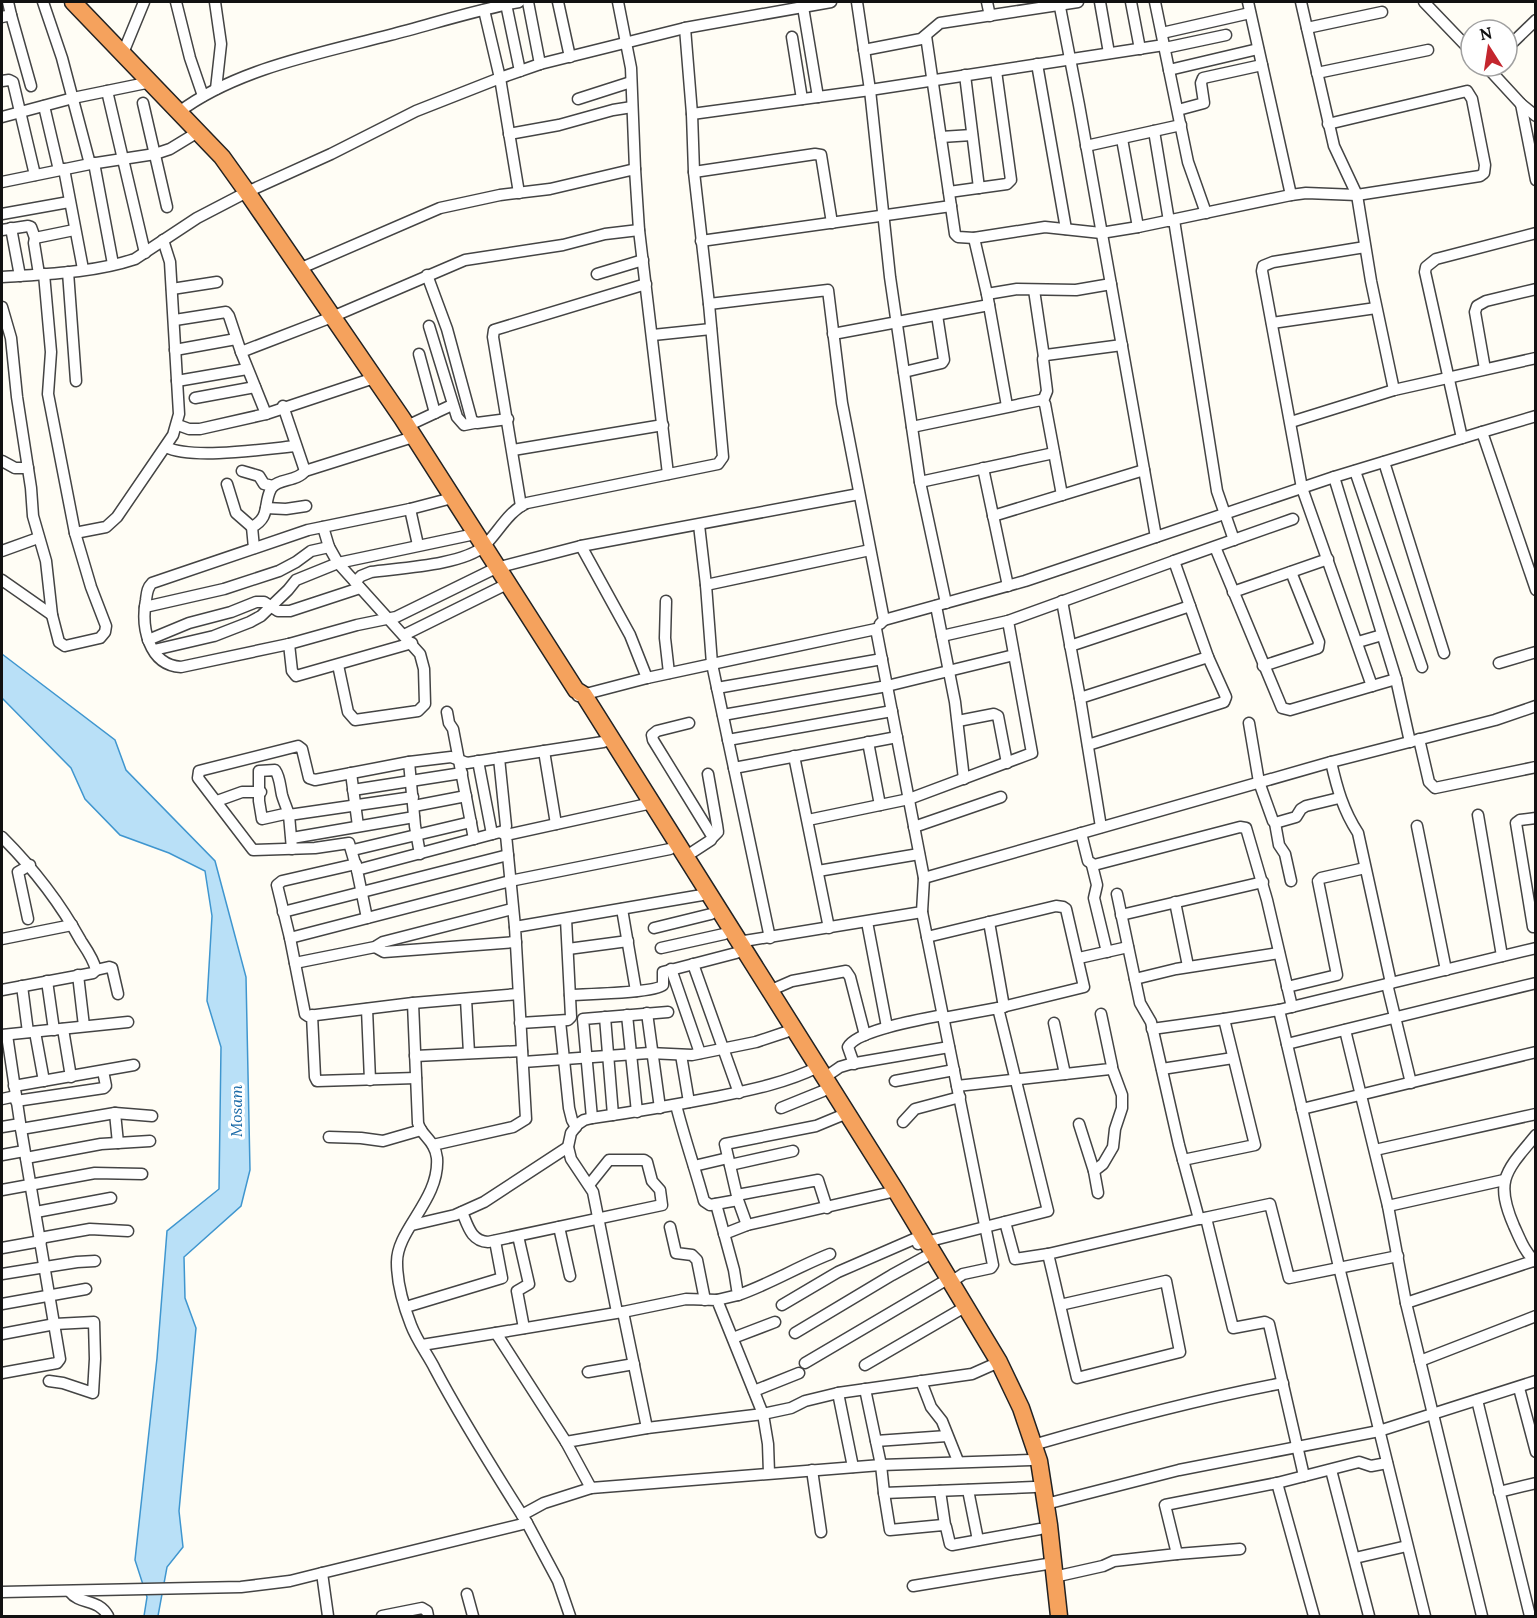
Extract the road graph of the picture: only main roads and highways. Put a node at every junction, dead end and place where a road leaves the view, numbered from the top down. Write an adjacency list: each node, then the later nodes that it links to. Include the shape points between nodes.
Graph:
1 (73, 2): 2 (highway, via 222,157 248,192 410,432)
2 (704, 895): 3 (highway); 3 (highway, via 711,914)
3 (733, 943): 4 (highway, via 786,1032); 4 (highway, via 769,991)
4 (819, 1077): 5 (highway)
5 (946, 1283): 6 (highway); 6 (highway, via 958,1311)
6 (995, 1364): 7 (highway, via 1021,1408)
7 (1032, 1452): 8 (highway, via 1040,1529); 8 (highway, via 1039,1461 1046,1504)
8 (1050, 1568): 9 (highway); 10 (highway)
9 (1049, 1617)
10 (1059, 1617)

